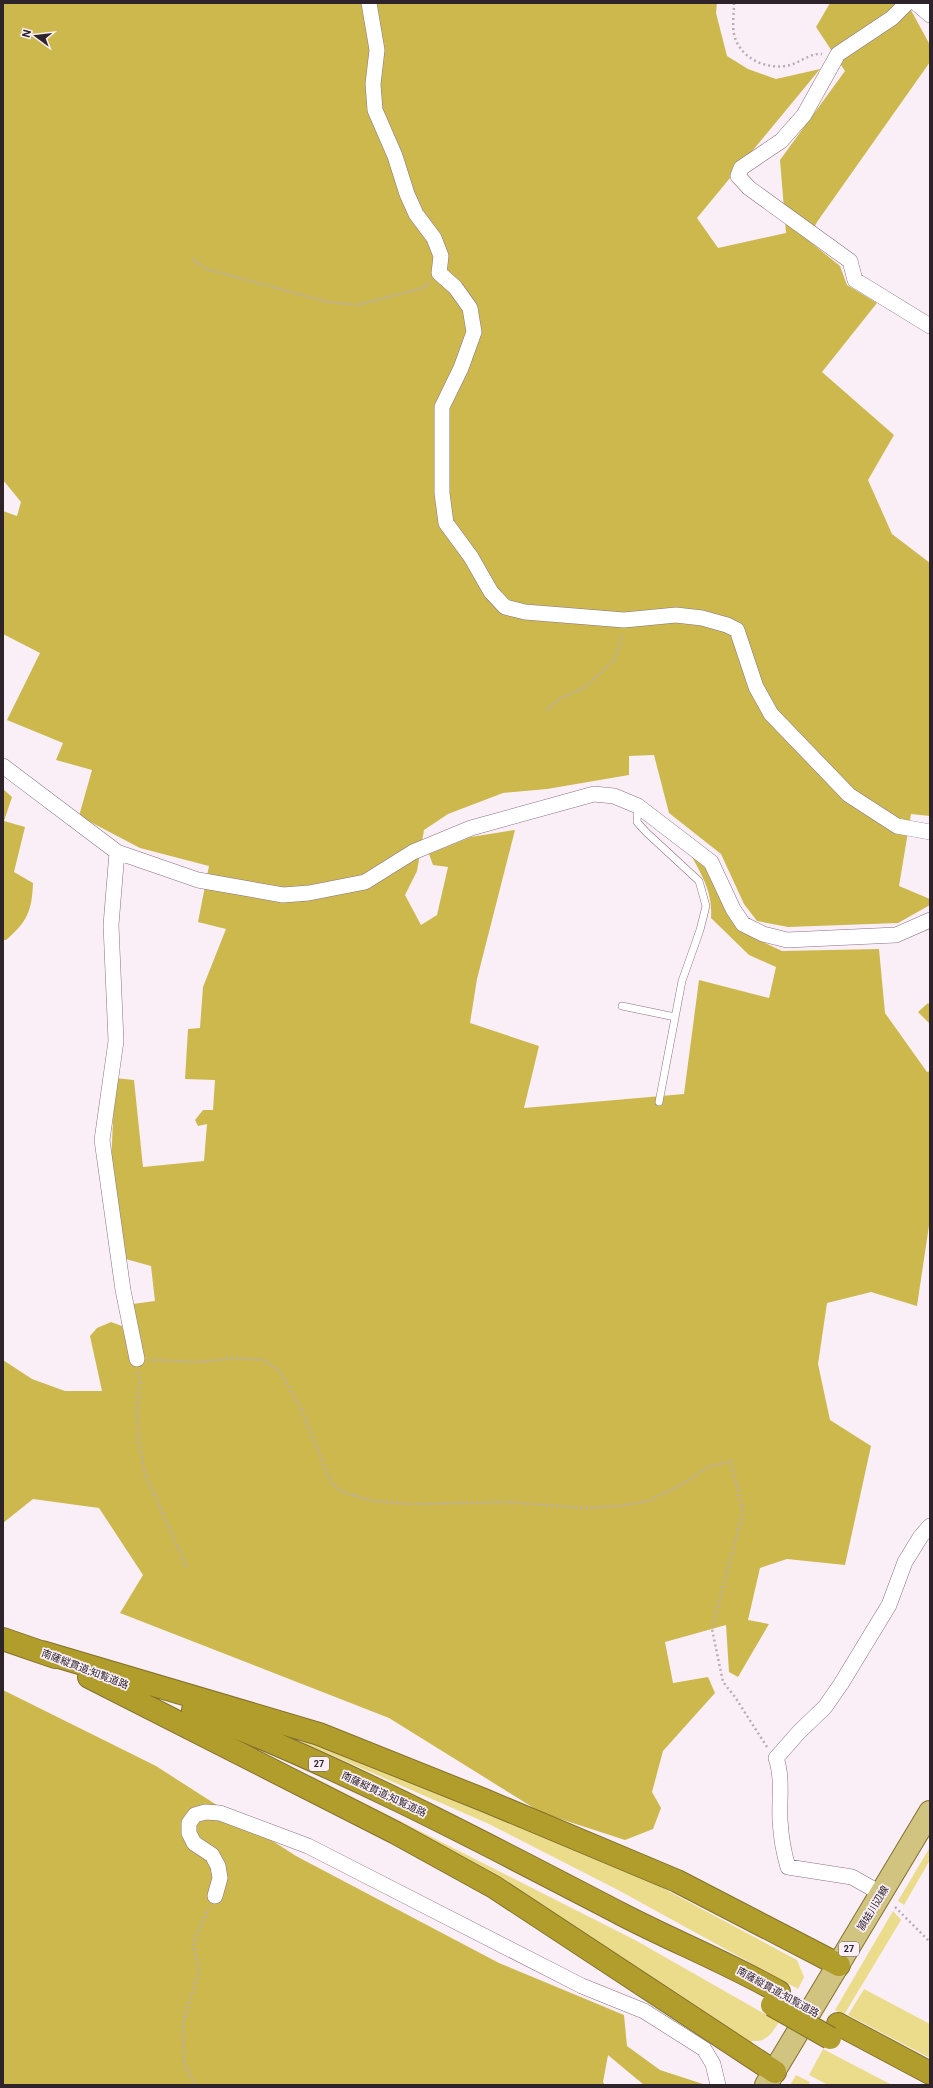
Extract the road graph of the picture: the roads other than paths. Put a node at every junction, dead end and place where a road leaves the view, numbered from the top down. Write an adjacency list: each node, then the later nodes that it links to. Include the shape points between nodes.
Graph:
1 (369, 3): 8 (street, via 377,50 373,84 375,110 416,214 434,238 439,250 439,273 470,308 474,332 461,368 442,407 442,494 446,524 472,557 491,592 505,607 525,612 624,620 676,615 702,618 737,630 756,687 771,714 849,795 897,826)
2 (907, 3): 5 (street, via 892,18 838,54 804,115 780,141 741,168 738,176 749,188 850,261 855,280)
3 (916, 3): 4 (street)
4 (930, 15)
5 (930, 326)
6 (3, 766): 9 (street)
7 (638, 806): 9 (street, via 614,796 594,794 471,828 413,852 364,882 309,893 283,895 198,880); 10 (street, via 711,862 733,909 743,924 763,934 787,940 896,935); 12 (lane, via 637,822 700,881 706,906 682,981)
8 (930, 832)
9 (117, 852): 14 (street, via 111,925 116,1041 102,1140 123,1290)
10 (930, 920)
11 (622, 1006): 12 (lane)
12 (675, 1017): 13 (lane)
13 (659, 1102)
14 (137, 1359)
15 (930, 1526): 19 (street, via 905,1562 890,1605 841,1684 825,1707 776,1758 780,1782 782,1850 788,1866 852,1876)
16 (3, 1639): 17 (highway, 南薩縦貫道;知覧道路 / 27)
17 (42, 1652): 21 (highway, via 319,1734 677,1881); 22 (highway, 南薩縦貫道;知覧道路 / 27, bridge, via 224,1722 440,1821 623,1915); 24 (highway, via 396,1833 494,1887)
18 (930, 1812): 19 (main road, 頴娃川辺線 / 27)
19 (882, 1894): 21 (main road, 頴娃川辺線 / 27)
20 (215, 1896): 25 (street, via 220,1878 218,1866 212,1855 194,1843 189,1833 189,1823 195,1815 205,1812 220,1813 308,1846 582,1986 644,2010 704,2049 713,2064)
21 (839, 1965): 24 (main road, 頴娃川辺線 / 27)
22 (834, 2031): 23 (highway, 南薩縦貫道;知覧道路 / 27); 26 (highway, 南薩縦貫道;知覧道路 / 27)
23 (930, 2073)
24 (770, 2078)
25 (718, 2085)
26 (922, 2085)

